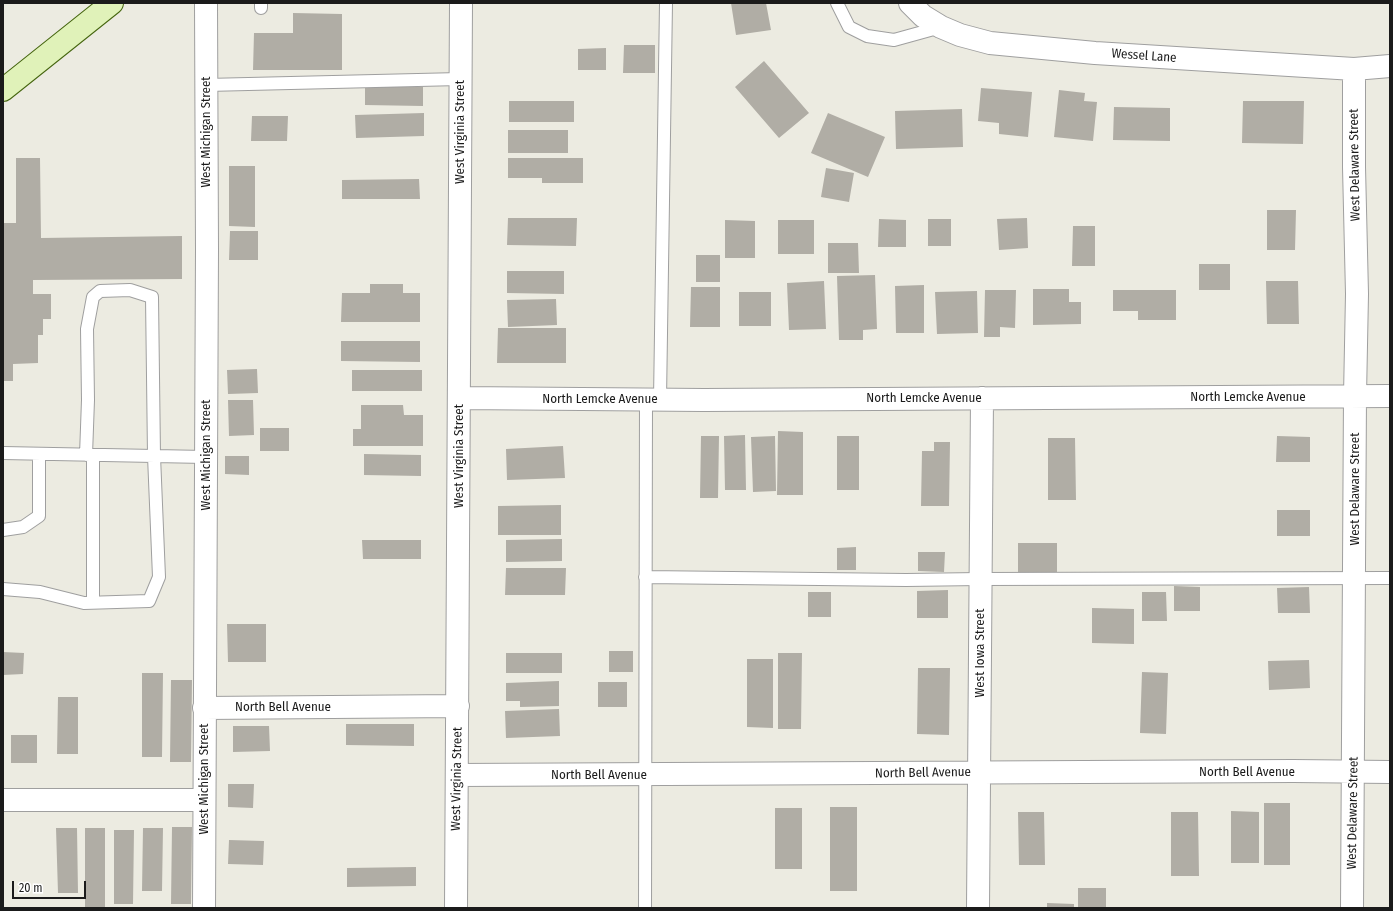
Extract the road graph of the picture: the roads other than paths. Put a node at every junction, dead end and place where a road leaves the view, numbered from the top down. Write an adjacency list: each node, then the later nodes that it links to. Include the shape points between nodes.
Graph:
1 (112, 3): 12 (main road)
2 (206, 3): 11 (street, West Michigan Street)
3 (461, 3): 10 (street, West Virginia Street)
4 (666, 3): 17 (lane)
5 (837, 3): 7 (lane, via 849,27 867,36 894,40)
6 (910, 3): 7 (street, Wessel Lane)
7 (941, 27): 9 (street, Wessel Lane, via 990,43 1095,53)
8 (1390, 66): 9 (street, Wessel Lane)
9 (1354, 69): 13 (street, West Delaware Street, via 1357,294)
10 (460, 79): 11 (lane); 15 (street, West Virginia Street)
11 (206, 85): 22 (street, West Michigan Street)
12 (3, 90)
13 (1355, 396): 14 (street, North Lemcke Avenue); 16 (street, North Lemcke Avenue); 27 (street, West Delaware Street)
14 (1390, 396)
15 (459, 398): 17 (street, North Lemcke Avenue); 30 (street, West Virginia Street)
16 (982, 398): 17 (street, North Lemcke Avenue); 26 (street, West Iowa Street)
17 (653, 399): 24 (lane)
18 (3, 454): 19 (lane)
19 (39, 454): 20 (lane); 23 (lane, via 39,516 23,527)
20 (90, 455): 21 (lane); 21 (lane, via 88,329 93,297 100,291 130,290 152,297); 29 (lane)
21 (154, 456): 22 (lane); 29 (lane, via 158,577 150,601)
22 (205, 457): 31 (street, West Michigan Street)
23 (3, 530)
24 (645, 577): 26 (lane); 36 (lane)
25 (1390, 578): 27 (lane)
26 (980, 579): 27 (lane); 32 (street, West Iowa Street)
27 (1354, 579): 33 (street, West Delaware Street)
28 (3, 589): 29 (lane, via 40,592 84,603)
29 (93, 602)
30 (458, 706): 31 (street, North Bell Avenue); 35 (street, West Virginia Street)
31 (204, 708): 38 (street, West Michigan Street)
32 (980, 772): 33 (street, North Bell Avenue); 36 (street, North Bell Avenue); 42 (street, West Iowa Street)
33 (1353, 772): 34 (street, North Bell Avenue); 43 (street, West Delaware Street)
34 (1390, 772)
35 (457, 775): 36 (street, North Bell Avenue); 40 (street, West Virginia Street)
36 (645, 775): 41 (lane)
37 (3, 800): 38 (street)
38 (204, 800): 39 (street, West Michigan Street)
39 (204, 908)
40 (456, 908)
41 (645, 908)
42 (978, 908)
43 (1352, 908)

